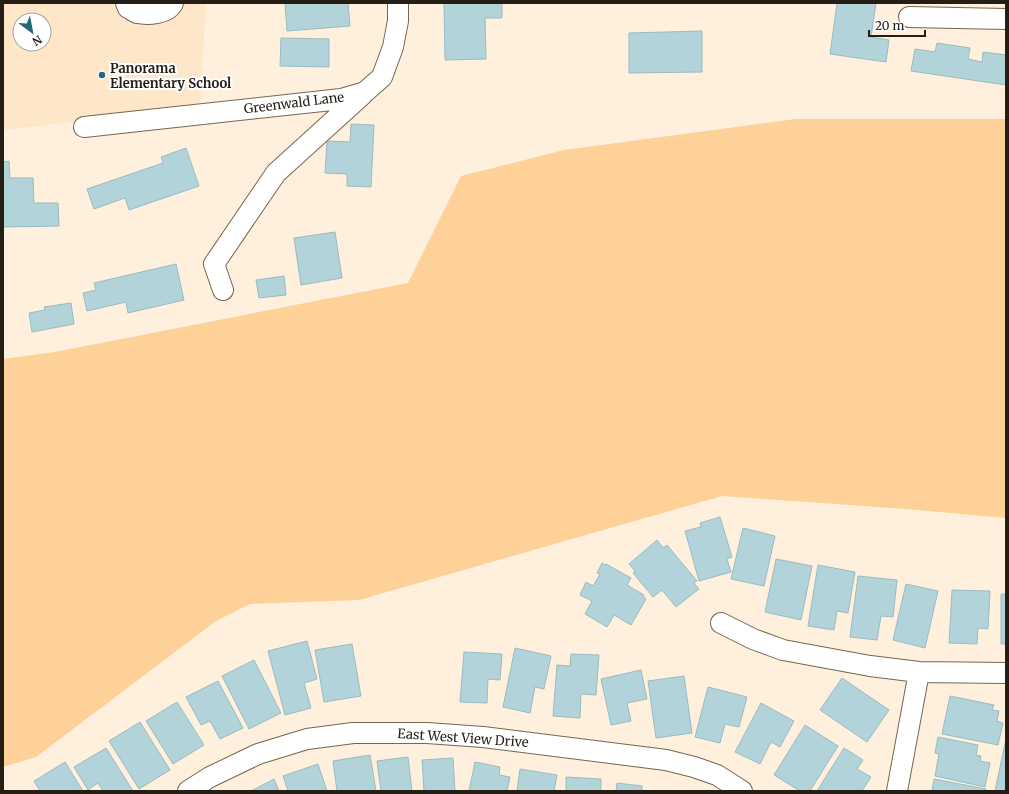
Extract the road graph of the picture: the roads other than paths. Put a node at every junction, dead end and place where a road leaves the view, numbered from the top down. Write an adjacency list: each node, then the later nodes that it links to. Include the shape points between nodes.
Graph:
1 (126, 3): 2 (street, via 128,8 137,13 160,13)
2 (173, 3)
3 (398, 3): 6 (street, Greenwald Lane, via 393,47 382,77)
4 (909, 17): 5 (street)
5 (1006, 19)
6 (365, 92): 7 (street, Greenwald Lane, via 341,99); 8 (street, via 276,173 214,264)
7 (84, 127)
8 (223, 290)
9 (721, 623): 10 (street, via 783,650 870,666)
10 (920, 672): 11 (street); 14 (street)
11 (1006, 673)
12 (188, 791): 13 (street, East West View Drive, via 210,777 258,754 307,739 353,733 427,733 484,737 666,760 717,775)
13 (742, 791)
14 (897, 791)

